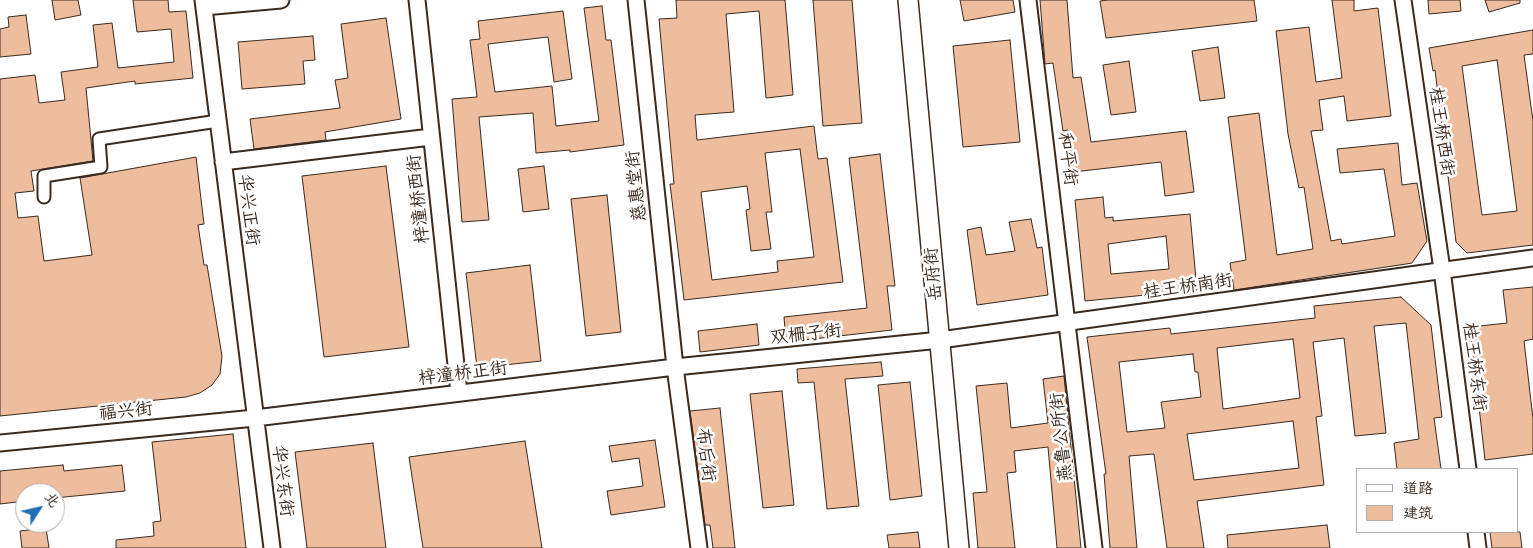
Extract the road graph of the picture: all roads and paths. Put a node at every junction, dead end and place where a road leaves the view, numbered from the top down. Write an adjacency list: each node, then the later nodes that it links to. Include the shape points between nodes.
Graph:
1 (281, 0): 7 (street)
2 (417, 0): 9 (street, 梓潼桥西街)
3 (636, 0): 16 (street, 慈惠堂街)
4 (908, 0): 15 (street, 岳府街)
5 (1028, 0): 14 (street, 和平街)
6 (1403, 0): 13 (street, 桂王桥西街)
7 (204, 4): 8 (street, 华兴正街)
8 (218, 121): 10 (street, 华兴正街); 11 (street, via 99,139 101,167 44,176)
9 (432, 136): 10 (street); 17 (street, 梓潼桥西街)
10 (223, 162): 18 (street, 华兴正街)
11 (44, 197)
12 (1533, 258): 13 (street, 桂王桥南街)
13 (1442, 270): 14 (street, 桂王桥南街); 20 (street, 桂王桥东街)
14 (1068, 323): 15 (street, 桂王桥南街); 25 (street, 燕鲁公所街)
15 (940, 340): 16 (street, 双栅子街); 24 (street, 岳府街)
16 (675, 368): 17 (street, 梓潼桥正街); 23 (street, 布后街)
17 (459, 393): 18 (street, 梓潼桥正街)
18 (255, 418): 19 (street, 福兴街); 22 (street, 华兴东街)
19 (0, 443)
20 (1468, 468)
21 (1476, 533): 26 (street)
22 (272, 548)
23 (698, 548)
24 (959, 548)
25 (1094, 548)
26 (1478, 548)

